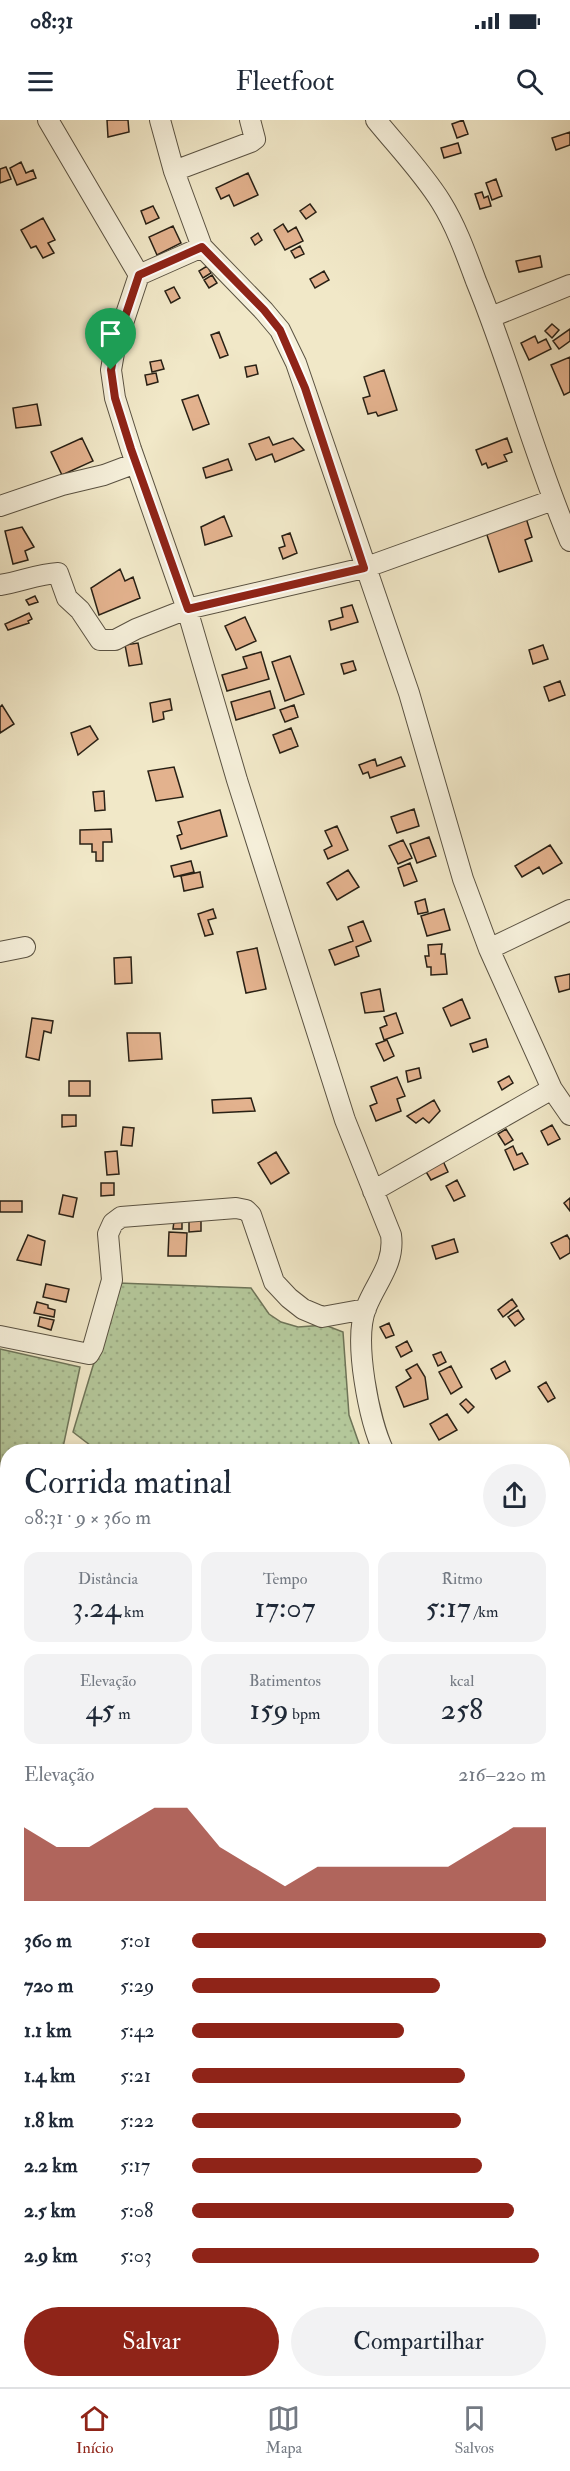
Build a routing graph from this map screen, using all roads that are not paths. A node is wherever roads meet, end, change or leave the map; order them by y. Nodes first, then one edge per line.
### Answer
1 (48, 120) edge
2 (160, 120) edge
3 (250, 120) edge
4 (376, 120) edge
5 (174, 171) junction
6 (202, 247) junction
7 (139, 275) junction
8 (570, 285) edge
9 (491, 317) junction
10 (136, 463) junction
11 (553, 500) junction
12 (0, 506) edge
13 (570, 542) edge
14 (364, 568) junction
15 (0, 585) edge
16 (188, 609) junction
17 (570, 910) edge
18 (25, 947) dead end
19 (489, 949) junction
20 (0, 952) edge
21 (552, 1089) junction
22 (570, 1115) edge
23 (373, 1191) junction
24 (366, 1309) junction
25 (0, 1336) edge
26 (381, 1444) edge

1 - 7 street
2 - 5 street
3 - 5 street
4 - 9 street
5 - 6 street
6 - 7 street
6 - 14 street
7 - 10 street
8 - 9 street
9 - 11 street
10 - 12 street
10 - 16 street
11 - 13 street
11 - 14 street
14 - 16 street
14 - 19 street
15 - 16 street
16 - 23 street
17 - 19 street
18 - 20 street
19 - 21 street
21 - 22 street
21 - 23 street
23 - 24 street
24 - 25 street
24 - 26 street

